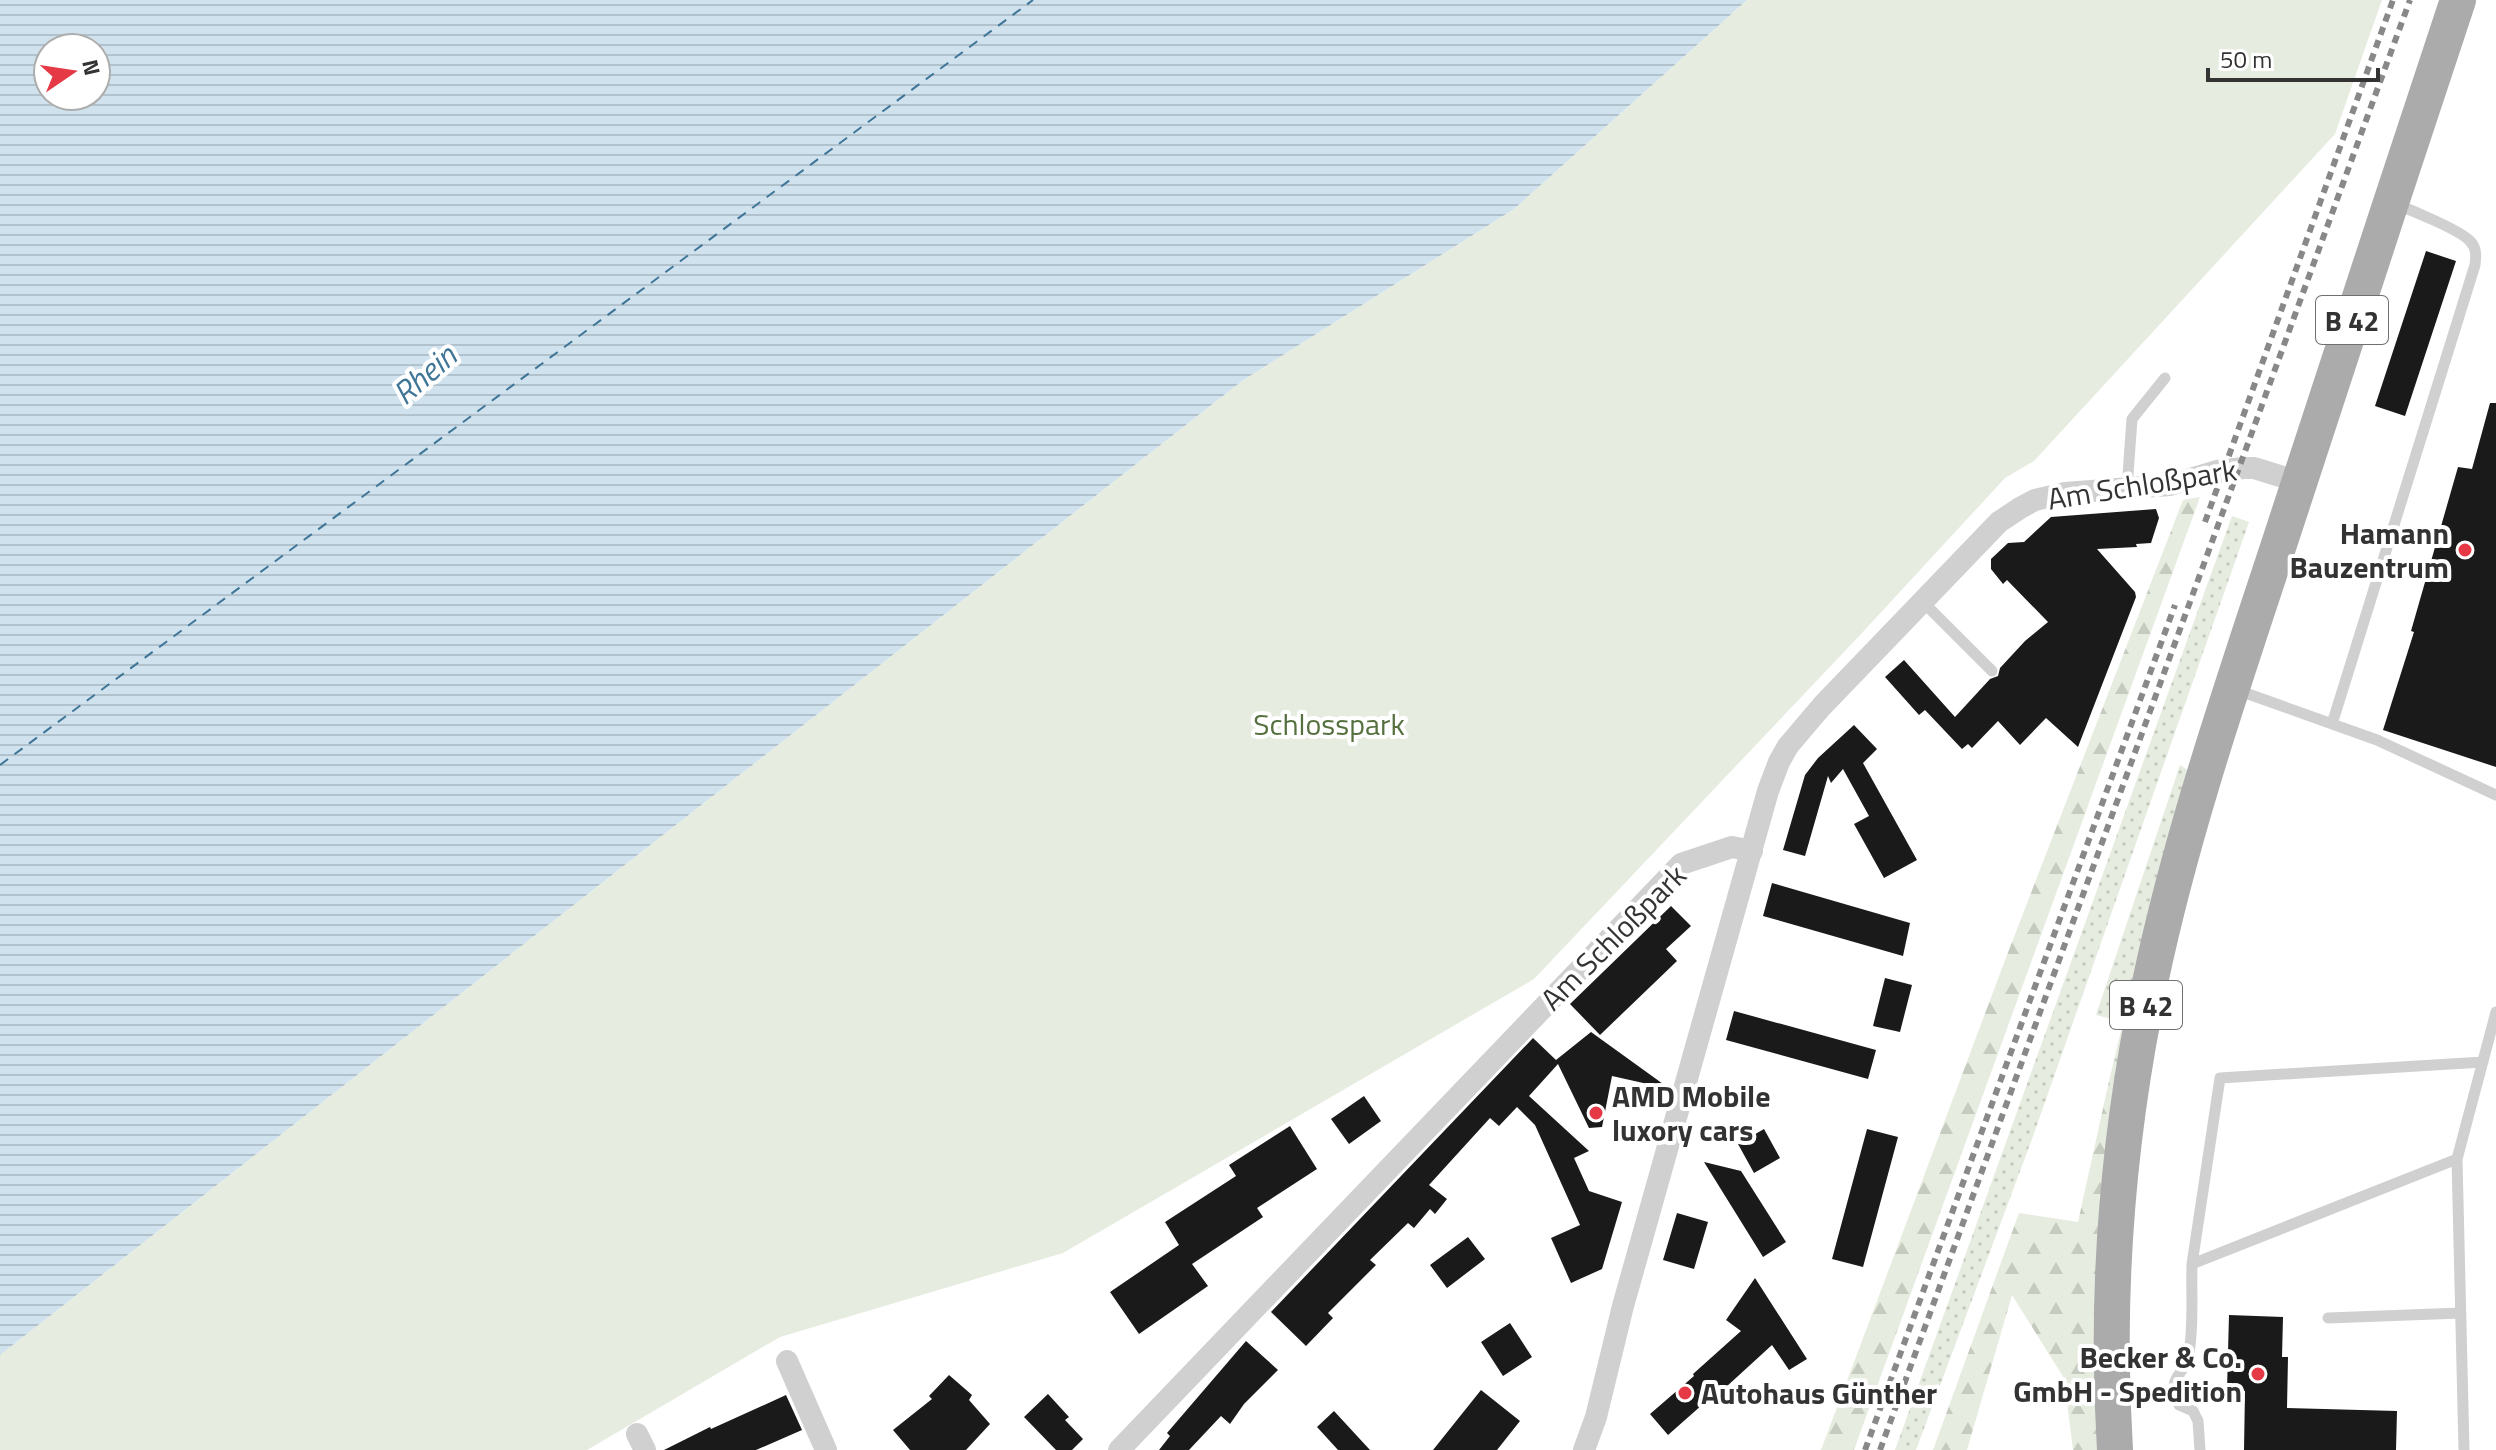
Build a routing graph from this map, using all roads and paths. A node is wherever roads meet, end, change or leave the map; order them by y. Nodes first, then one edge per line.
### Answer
1 (2458, 0) edge
2 (2391, 202) junction
3 (2165, 378) dead end
4 (2299, 482) junction
5 (2127, 488) junction
6 (1921, 601) junction
7 (1992, 671) dead end
8 (2232, 688) junction
9 (2332, 724) junction
10 (2496, 795) edge
11 (1752, 851) junction
12 (2496, 1012) edge
13 (2483, 1062) junction
14 (2457, 1159) junction
15 (2192, 1264) junction
16 (2461, 1313) junction
17 (2328, 1318) dead end
18 (787, 1361) dead end
19 (826, 1450) edge
20 (1120, 1450) edge
21 (1584, 1450) edge
22 (2115, 1450) edge
23 (2200, 1450) edge
24 (2464, 1450) edge

1 - 2 main road, B 42
2 - 4 main road, B 42
2 - 9 lane
3 - 5 lane
4 - 5 street, Am Schloßpark
4 - 8 main road, B 42
5 - 6 street, Am Schloßpark
6 - 7 lane
6 - 11 street, Am Schloßpark
8 - 9 lane
8 - 22 main road, B 42
9 - 10 lane
11 - 20 street, Am Schloßpark
11 - 21 street
12 - 13 lane
13 - 14 lane
13 - 15 lane
14 - 15 lane
14 - 16 lane
15 - 23 lane
16 - 17 lane
16 - 24 lane
18 - 19 street

